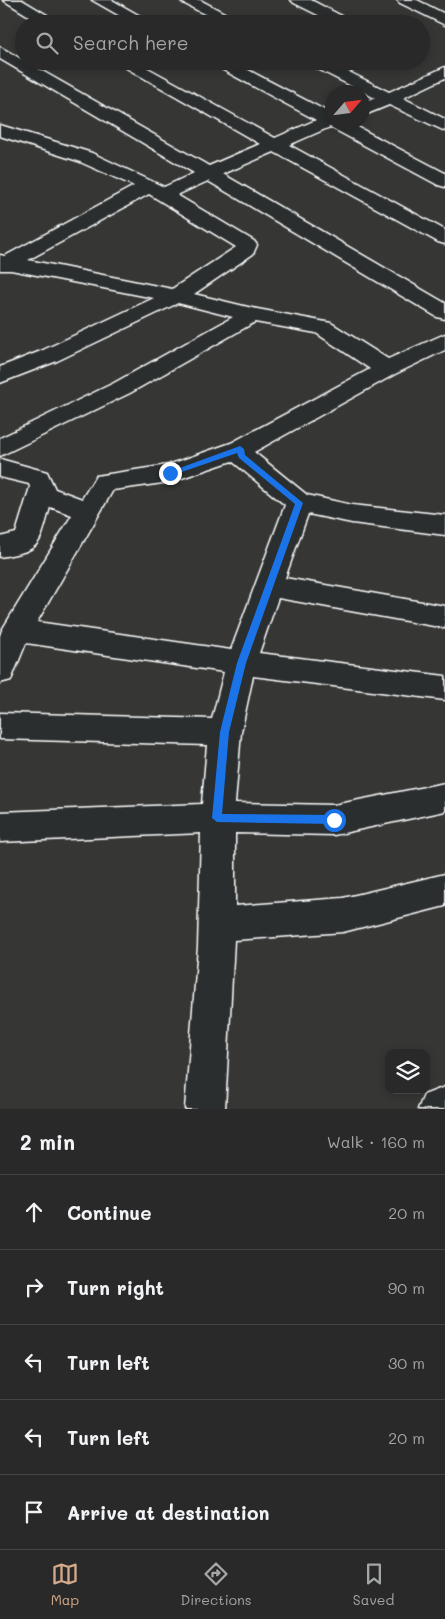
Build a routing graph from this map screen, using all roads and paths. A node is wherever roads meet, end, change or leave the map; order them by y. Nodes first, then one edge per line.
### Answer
1 (11, 0) edge
2 (100, 0) edge
3 (188, 0) edge
4 (299, 0) edge
5 (405, 0) edge
6 (38, 15) edge
7 (129, 15) edge
8 (219, 15) edge
9 (331, 15) edge
10 (445, 20) edge
11 (0, 53) edge
12 (15, 62) edge
13 (430, 64) edge
14 (29, 70) edge
15 (138, 70) edge
16 (235, 70) edge
17 (332, 70) edge
18 (445, 72) edge
19 (389, 98) junction
20 (370, 107) edge
21 (325, 117) edge
22 (325, 126) edge
23 (445, 126) edge
24 (0, 130) edge
25 (350, 130) edge
26 (274, 144) junction
27 (208, 174) junction
28 (445, 181) edge
29 (156, 190) junction
30 (445, 238) edge
31 (3, 263) edge
32 (176, 296) junction
33 (445, 312) edge
34 (252, 315) junction
35 (445, 341) edge
36 (387, 369) junction
37 (0, 376) edge
38 (0, 448) edge
39 (240, 449) junction
40 (0, 468) edge
41 (41, 494) junction
42 (299, 503) junction
43 (88, 511) junction
44 (445, 525) edge
45 (0, 547) edge
46 (269, 586) junction
47 (445, 617) edge
48 (17, 630) junction
49 (241, 663) junction
50 (0, 670) edge
51 (445, 688) edge
52 (0, 726) edge
53 (225, 732) junction
54 (445, 797) edge
55 (217, 818) junction
56 (0, 827) edge
57 (445, 890) edge
58 (217, 924) junction
59 (445, 1107) edge
60 (205, 1109) edge
61 (438, 1109) edge

1 - 6 street
2 - 7 street
3 - 8 street
4 - 9 street
5 - 10 street
11 - 12 street
13 - 18 street
14 - 27 street
15 - 26 street
16 - 21 street
17 - 19 street
18 - 19 street
19 - 20 street
19 - 23 street
22 - 26 street
24 - 29 street
25 - 28 street
26 - 27 street
26 - 30 street
27 - 29 street
27 - 33 street
29 - 31 street
29 - 32 street
31 - 32 street
32 - 34 street
32 - 37 street
34 - 36 street
34 - 38 street
35 - 36 street
36 - 39 street
39 - 42 street
39 - 43 street
40 - 41 street
41 - 43 street
41 - 45 street
42 - 44 street
42 - 46 street
43 - 48 street
46 - 47 street
46 - 49 street
48 - 49 street
48 - 50 street
49 - 51 street
49 - 53 street
52 - 53 street
53 - 55 street
54 - 55 street
55 - 56 street
55 - 58 street
57 - 58 street
58 - 60 street
59 - 61 street

